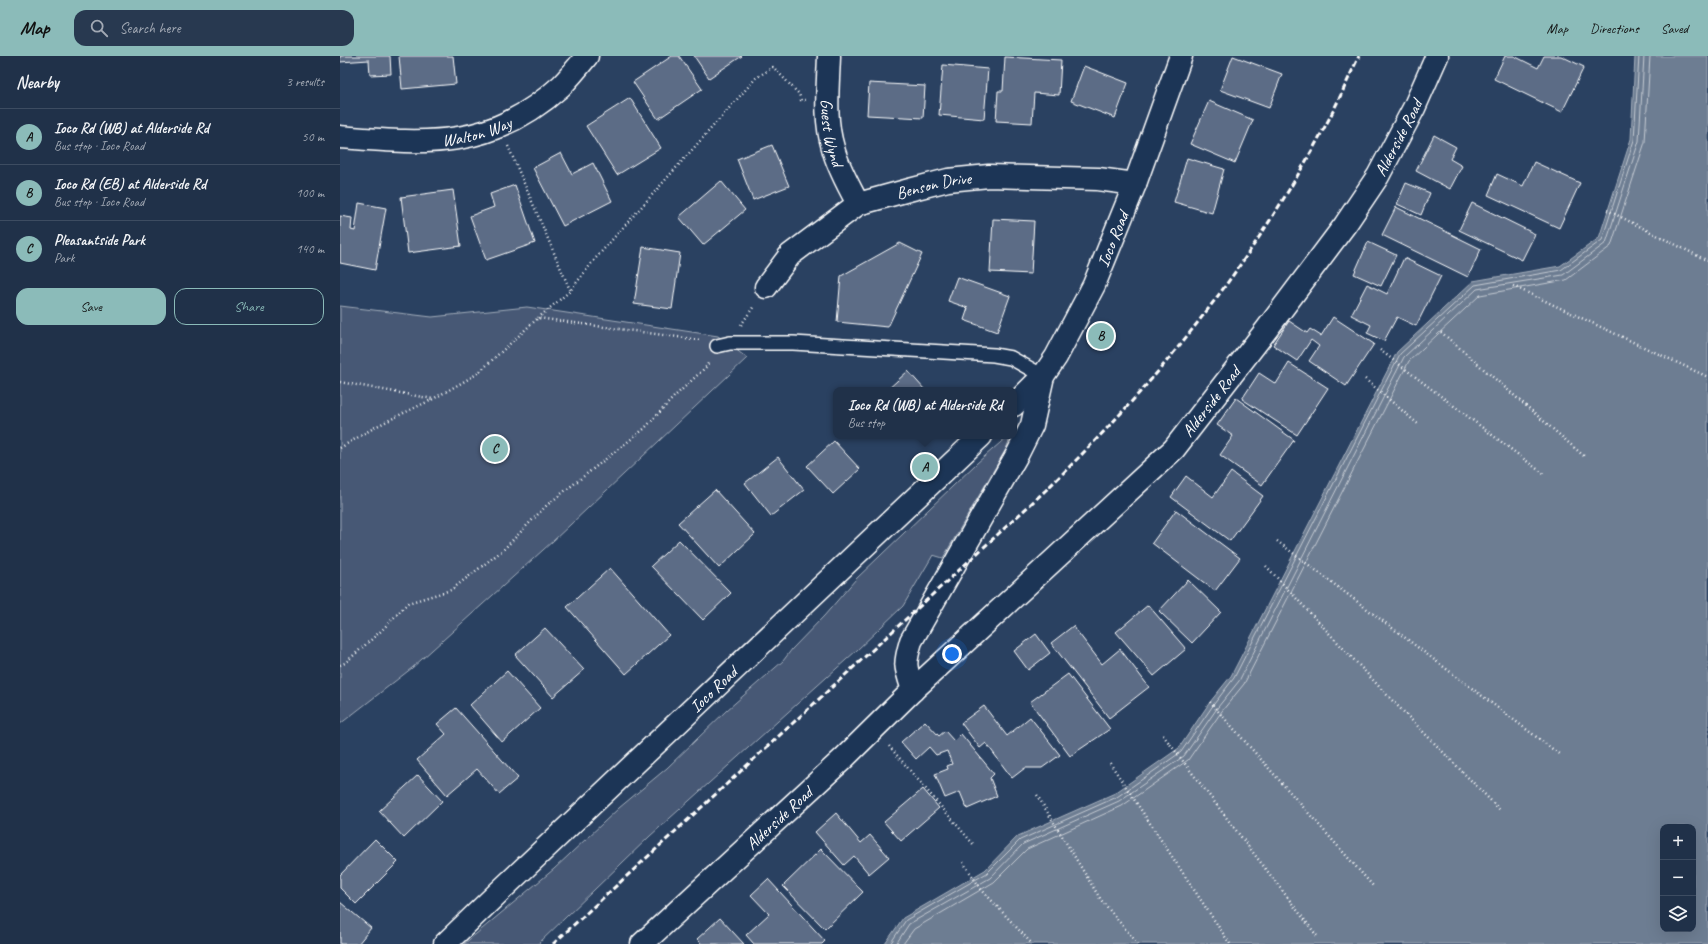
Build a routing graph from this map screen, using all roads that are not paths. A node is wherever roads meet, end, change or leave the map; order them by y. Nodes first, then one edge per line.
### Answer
1 (587, 56) edge
2 (829, 56) edge
3 (1181, 56) edge
4 (1438, 56) edge
5 (340, 137) edge
6 (1135, 184) junction
7 (858, 204) junction
8 (766, 287) road end
9 (723, 344) road end
10 (1042, 376) junction
11 (1017, 402) edge
12 (978, 439) edge
13 (913, 690) junction
14 (445, 944) edge
15 (642, 944) edge

1 - 5 street, Walton Way
2 - 7 street, Guest Wynd
3 - 6 street, Ioco Road
4 - 13 street, Alderside Road
6 - 7 street, Benson Drive
6 - 10 street, Ioco Road
7 - 8 street, Benson Drive
9 - 10 lane
10 - 11 street, Ioco Road
10 - 13 street
12 - 14 street, Ioco Road
13 - 15 street, Alderside Road

